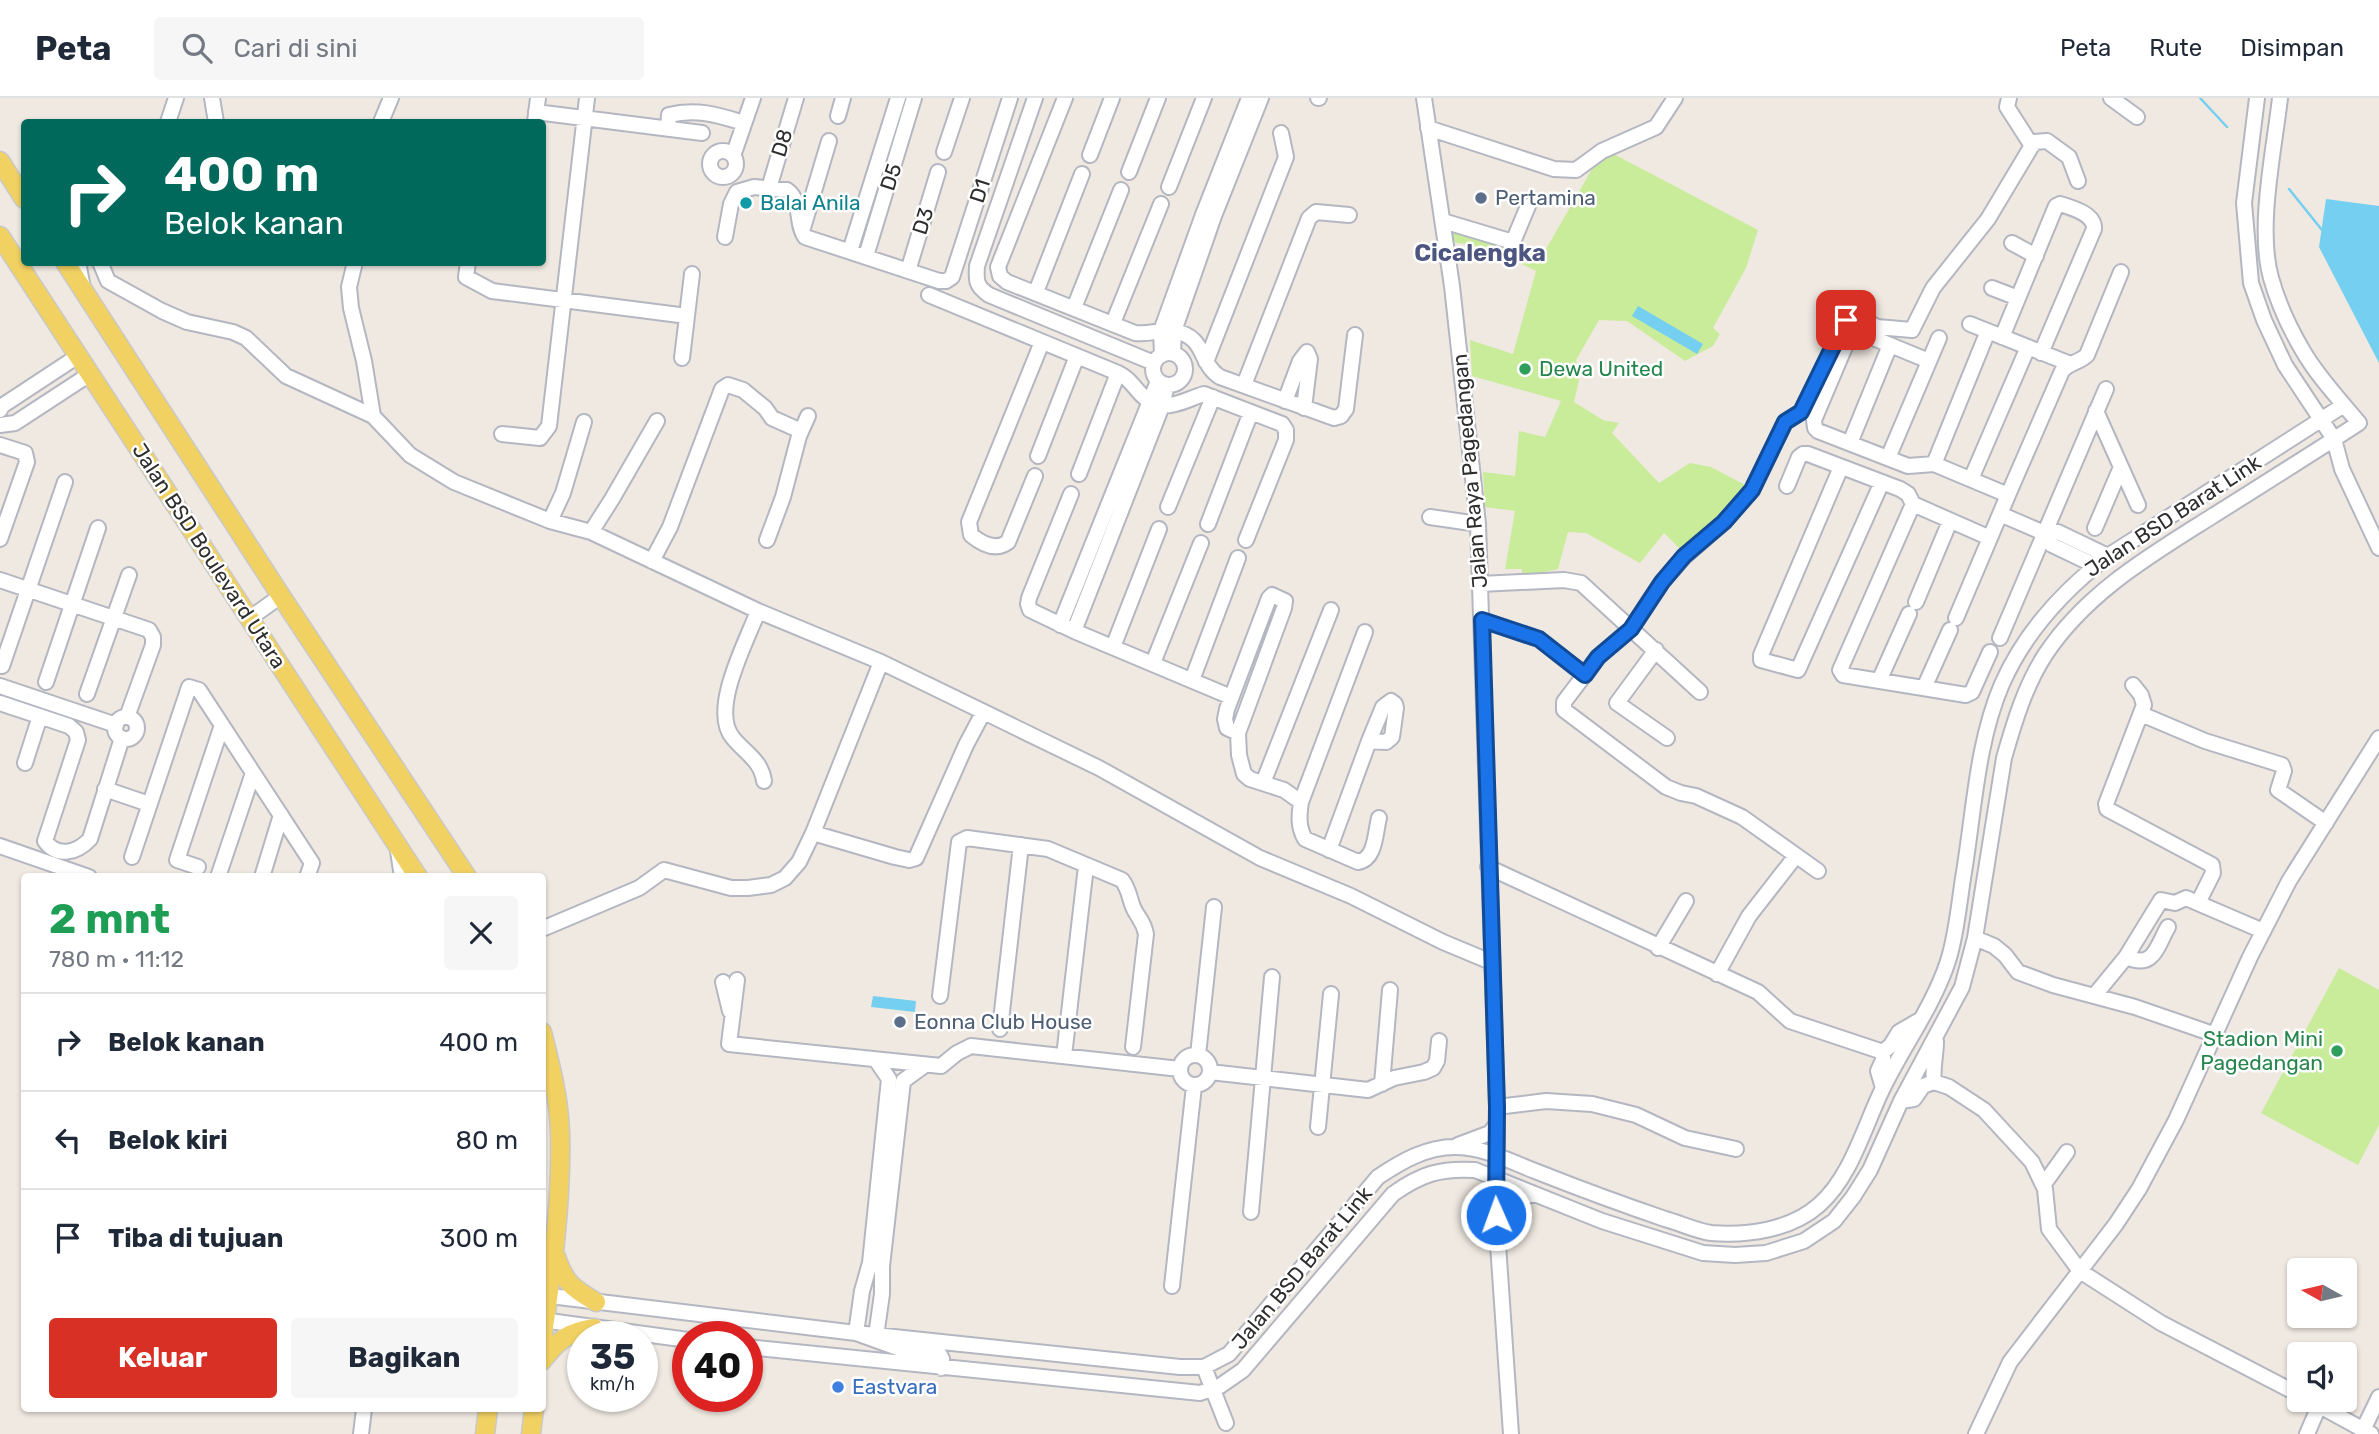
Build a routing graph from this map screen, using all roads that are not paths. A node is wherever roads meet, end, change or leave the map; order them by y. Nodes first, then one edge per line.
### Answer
1 (176, 98) edge
2 (212, 98) edge
3 (391, 98) edge
4 (587, 98) edge
5 (753, 98) edge
6 (796, 98) edge
7 (844, 98) edge
8 (898, 98) edge
9 (914, 98) edge
10 (962, 98) edge
11 (1010, 98) edge
12 (1035, 98) edge
13 (1065, 98) edge
14 (1112, 98) edge
15 (1158, 98) edge
16 (1203, 98) edge
17 (1249, 98) edge
18 (1261, 98) edge
19 (1424, 98) edge
20 (1675, 98) edge
21 (2009, 98) edge
22 (2111, 98) edge
23 (2257, 98) edge
24 (2280, 98) edge
25 (536, 111) edge
26 (838, 116) dead end
27 (2137, 117) dead end
28 (585, 118) junction
29 (169, 119) edge
30 (216, 119) edge
31 (382, 119) edge
32 (744, 123) junction
33 (668, 128) junction
34 (1428, 128) junction
35 (702, 133) dead end
36 (1281, 133) dead end
37 (829, 141) dead end
38 (2032, 146) junction
39 (944, 152) dead end
40 (1090, 155) dead end
41 (733, 156) dead end
42 (0, 161) edge
43 (938, 172) dead end
44 (1129, 172) dead end
45 (1082, 174) dead end
46 (2078, 181) dead end
47 (1169, 187) dead end
48 (769, 188) junction
49 (1121, 190) dead end
50 (21, 194) edge
51 (1161, 204) dead end
52 (1528, 206) dead end
53 (1349, 215) dead end
54 (1443, 221) junction
55 (801, 233) junction
56 (0, 236) edge
57 (725, 237) dead end
58 (2012, 243) dead end
59 (850, 251) junction
60 (866, 256) junction
61 (2036, 256) junction
62 (68, 266) edge
63 (79, 266) edge
64 (102, 266) edge
65 (354, 266) edge
66 (467, 266) edge
67 (908, 271) junction
68 (2121, 272) dead end
69 (692, 274) dead end
70 (1992, 288) dead end
71 (83, 290) junction
72 (1036, 292) junction
73 (929, 295) dead end
74 (2018, 299) junction
75 (563, 300) junction
76 (1074, 308) junction
77 (687, 316) junction
78 (1113, 323) junction
79 (1970, 324) dead end
80 (1168, 331) junction
81 (1988, 331) junction
82 (1355, 335) dead end
83 (2002, 337) junction
84 (1939, 338) dead end
85 (1042, 342) junction
86 (1890, 345) junction
87 (2034, 350) junction
88 (78, 356) junction
89 (1077, 356) junction
90 (1163, 357) junction
91 (682, 358) dead end
92 (1929, 361) junction
93 (1206, 362) junction
94 (2068, 363) junction
95 (1118, 373) junction
96 (90, 374) junction
97 (1163, 383) junction
98 (1244, 386) junction
99 (2106, 389) dead end
100 (1213, 397) junction
101 (1285, 401) junction
102 (1156, 405) junction
103 (2344, 405) junction
104 (1304, 408) junction
105 (0, 410) edge
106 (2096, 411) junction
107 (1251, 412) junction
108 (373, 416) junction
109 (808, 416) dead end
110 (2321, 420) junction
111 (657, 421) dead end
112 (584, 422) dead end
113 (0, 425) edge
114 (801, 430) junction
115 (502, 433) dead end
116 (2334, 439) junction
117 (1850, 443) junction
118 (0, 444) edge
119 (1038, 456) dead end
120 (1888, 458) junction
121 (1934, 464) junction
122 (1841, 467) junction
123 (2121, 467) junction
124 (1079, 474) dead end
125 (1035, 477) dead end
126 (1971, 480) junction
127 (65, 482) dead end
128 (1882, 482) junction
129 (1787, 486) dead end
130 (1071, 494) dead end
131 (2008, 495) junction
132 (1913, 504) junction
133 (2138, 505) dead end
134 (1168, 508) dead end
135 (2000, 514) junction
136 (1430, 517) dead end
137 (1950, 520) junction
138 (551, 521) junction
139 (1208, 524) dead end
140 (1478, 524) junction
141 (98, 528) dead end
142 (2095, 528) dead end
143 (1159, 529) dead end
144 (591, 532) junction
145 (2043, 533) junction
146 (1990, 538) junction
147 (0, 539) edge
148 (767, 540) dead end
149 (1246, 540) dead end
150 (1201, 542) dead end
151 (2379, 548) edge
152 (2108, 556) junction
153 (1238, 558) dead end
154 (652, 561) junction
155 (2095, 566) junction
156 (129, 575) dead end
157 (0, 580) edge
158 (1480, 584) junction
159 (28, 589) junction
160 (281, 596) junction
161 (72, 604) junction
162 (1331, 610) dead end
163 (758, 611) junction
164 (114, 618) junction
165 (250, 618) junction
166 (1482, 620) junction
167 (1067, 628) junction
168 (1631, 629) junction
169 (1365, 632) dead end
170 (2000, 638) dead end
171 (1113, 647) junction
172 (1657, 650) junction
173 (1990, 652) dead end
174 (881, 662) junction
175 (1153, 663) junction
176 (2, 666) dead end
177 (1585, 675) junction
178 (1192, 680) junction
179 (1880, 681) junction
180 (46, 682) dead end
181 (2133, 685) dead end
182 (0, 686) edge
183 (1924, 688) junction
184 (1700, 692) dead end
185 (87, 694) dead end
186 (1231, 697) junction
187 (0, 703) edge
188 (983, 713) junction
189 (2141, 713) junction
190 (40, 716) junction
191 (222, 725) junction
192 (121, 727) junction
193 (1238, 733) junction
194 (1667, 738) dead end
195 (2379, 738) edge
196 (1369, 741) dead end
197 (25, 763) dead end
198 (253, 773) junction
199 (764, 780) dead end
200 (1263, 783) junction
201 (105, 789) junction
202 (1301, 802) junction
203 (149, 804) junction
204 (1973, 811) junction
205 (1996, 814) junction
206 (281, 816) junction
207 (1379, 818) dead end
208 (2326, 823) junction
209 (813, 833) junction
210 (396, 842) junction
211 (1021, 845) junction
212 (0, 846) edge
213 (1329, 850) junction
214 (1795, 857) junction
215 (132, 858) dead end
216 (1086, 866) junction
217 (198, 867) dead end
218 (1488, 867) junction
219 (1818, 871) dead end
220 (78, 873) edge
221 (219, 873) edge
222 (262, 873) edge
223 (308, 873) edge
224 (401, 873) edge
225 (415, 873) edge
226 (464, 873) edge
227 (1686, 901) dead end
228 (2198, 903) junction
229 (1214, 907) dead end
230 (546, 927) edge
231 (2168, 927) dead end
232 (2263, 931) junction
233 (1975, 939) junction
234 (1658, 948) junction
235 (2126, 957) junction
236 (1491, 962) junction
237 (1717, 974) junction
238 (1272, 977) dead end
239 (730, 981) dead end
240 (1390, 990) dead end
241 (1331, 994) dead end
242 (940, 996) dead end
243 (2094, 996) junction
244 (1920, 1020) junction
245 (1000, 1029) dead end
246 (2216, 1035) junction
247 (1936, 1037) junction
248 (1439, 1041) dead end
249 (546, 1047) edge
250 (1133, 1047) dead end
251 (1883, 1052) junction
252 (1198, 1055) junction
253 (1064, 1056) junction
254 (876, 1060) junction
255 (925, 1065) junction
256 (1180, 1069) junction
257 (1210, 1072) junction
258 (554, 1078) junction
259 (1263, 1078) junction
260 (896, 1080) junction
261 (1934, 1082) junction
262 (1381, 1084) junction
263 (1322, 1085) junction
264 (1194, 1086) junction
265 (1883, 1088) junction
266 (546, 1095) edge
267 (1900, 1101) junction
268 (1497, 1107) junction
269 (1496, 1125) junction
270 (1318, 1127) dead end
271 (1454, 1147) junction
272 (1736, 1149) dead end
273 (2067, 1152) dead end
274 (1495, 1155) junction
275 (1495, 1178) junction
276 (2044, 1184) junction
277 (1538, 1195) junction
278 (1251, 1212) dead end
279 (1496, 1215) junction
280 (1839, 1215) junction
281 (1790, 1223) junction
282 (555, 1253) junction
283 (2080, 1271) junction
284 (1172, 1286) dead end
285 (546, 1291) edge
286 (862, 1291) junction
287 (882, 1294) junction
288 (546, 1295) edge
289 (596, 1302) junction
290 (693, 1314) junction
291 (546, 1321) edge
292 (674, 1321) edge
293 (567, 1324) edge
294 (856, 1334) junction
295 (567, 1335) edge
296 (876, 1336) junction
297 (763, 1349) edge
298 (546, 1356) edge
299 (1071, 1356) junction
300 (1203, 1367) junction
301 (941, 1368) junction
302 (1069, 1381) junction
303 (2287, 1388) edge
304 (1212, 1389) junction
305 (2379, 1397) edge
306 (364, 1412) edge
307 (488, 1412) edge
308 (534, 1412) edge
309 (2312, 1412) edge
310 (2330, 1412) edge
311 (1226, 1423) dead end
312 (2367, 1432) edge
313 (361, 1434) edge
314 (485, 1434) edge
315 (531, 1434) edge
316 (1511, 1434) edge
317 (1976, 1434) edge
318 (2307, 1434) edge

1 - 29 street
2 - 30 street
3 - 31 street
4 - 28 street
5 - 32 street
6 - 48 street, D8
7 - 26 street
8 - 59 street, D5
9 - 60 street, D5
10 - 39 street
11 - 67 street, D1
12 - 90 street
13 - 72 street
14 - 40 street
15 - 44 street
16 - 47 street
17 - 80 street
18 - 80 street
19 - 34 street, Jalan Raya Pagedangan
20 - 34 street
21 - 38 street
22 - 27 street
23 - 110 street
24 - 103 street
25 - 28 street
28 - 33 street
28 - 75 street
32 - 33 street
32 - 41 street
33 - 35 street
34 - 54 street, Jalan Raya Pagedangan
36 - 93 street
37 - 55 street
38 - 46 street
38 - 168 street
42 - 50 main road
43 - 67 street, D3
45 - 72 street
48 - 55 street
48 - 57 street
49 - 76 street
51 - 78 street
52 - 54 street
53 - 98 street
54 - 140 street, Jalan Raya Pagedangan
55 - 59 street
56 - 88 main road, Jalan BSD Boulevard Utara
58 - 61 street
59 - 60 street
60 - 67 street
61 - 74 street
61 - 87 street
62 - 71 main road, Jalan BSD Boulevard Utara
63 - 71 street
64 - 108 street
65 - 108 street
66 - 75 street
68 - 94 street
69 - 77 street
70 - 74 street
71 - 160 main road, Jalan BSD Boulevard Utara
72 - 76 street
73 - 85 street
74 - 83 street
75 - 77 street
75 - 115 street
76 - 78 street
77 - 91 street
78 - 80 street
79 - 81 street
80 - 90 street
80 - 93 street
81 - 83 street
81 - 121 street
82 - 104 street
83 - 87 street
84 - 92 street
85 - 89 street
85 - 125 street
86 - 92 street
86 - 117 street
86 - 117 street
87 - 94 street
87 - 126 street
88 - 96 main road, Jalan BSD Boulevard Utara
88 - 105 street
89 - 95 street
89 - 119 street
90 - 97 street
90 - 97 street
92 - 120 street
93 - 98 street
94 - 131 street
95 - 102 street
95 - 124 street
96 - 113 street
96 - 165 main road, Jalan BSD Boulevard Utara
97 - 102 street
98 - 101 street
99 - 106 street
100 - 102 street
100 - 107 street
100 - 134 street
101 - 104 street
101 - 104 street
102 - 167 street
103 - 110 street, Jalan BSD Barat Link
103 - 116 street, Jalan BSD Barat Link
106 - 123 street
106 - 145 street
107 - 139 street
107 - 149 street
108 - 138 street
109 - 114 street
110 - 116 street
110 - 152 street, Jalan BSD Barat Link
111 - 144 street
112 - 138 street
114 - 148 street
114 - 154 street
116 - 151 street
116 - 205 street, Jalan BSD Barat Link
117 - 120 street
118 - 147 street
120 - 121 street
121 - 126 street
122 - 128 street
122 - 128 street
122 - 129 street
123 - 133 street
123 - 142 street
126 - 131 street
127 - 159 street
128 - 132 street
130 - 167 street
131 - 135 street
132 - 137 street
132 - 179 street
135 - 145 street
135 - 146 street
136 - 140 street
137 - 146 street
137 - 179 street
138 - 144 street
140 - 158 street, Jalan Raya Pagedangan
141 - 161 street
143 - 171 street
144 - 154 street
145 - 152 street
145 - 155 street
145 - 170 street
146 - 183 street
150 - 175 street
152 - 155 street, Jalan BSD Barat Link
153 - 178 street
154 - 163 street
155 - 204 street, Jalan BSD Barat Link
156 - 164 street
157 - 159 street
158 - 166 street, Jalan Raya Pagedangan
158 - 168 street
159 - 161 street
159 - 176 street
160 - 165 street
160 - 226 main road, Jalan BSD Boulevard Utara
161 - 164 street
161 - 180 street
162 - 200 street
163 - 174 street
163 - 199 street
164 - 185 street
164 - 192 street
165 - 210 main road, Jalan BSD Boulevard Utara
166 - 177 street
166 - 218 street, Jalan Raya Pagedangan
167 - 171 street
168 - 172 street
168 - 177 street
169 - 202 street
171 - 175 street
172 - 184 street
172 - 194 street
173 - 183 street
174 - 188 street
174 - 209 street
175 - 178 street
177 - 214 street
178 - 186 street
179 - 183 street
181 - 189 street
182 - 192 street
186 - 193 street
186 - 193 street
187 - 190 street
188 - 209 street
188 - 236 street
189 - 208 street
189 - 228 street
190 - 197 street
190 - 201 street
191 - 198 street
191 - 203 street
191 - 217 street
192 - 201 street
193 - 200 street
195 - 208 street
196 - 213 street
198 - 206 street
198 - 221 street
200 - 202 street
201 - 203 street
202 - 213 street
203 - 215 street
204 - 205 street
204 - 244 street, Jalan BSD Barat Link
205 - 233 street, Jalan BSD Barat Link
206 - 222 street
206 - 223 street
207 - 213 street
208 - 232 street
209 - 230 street
210 - 224 street
210 - 225 main road, Jalan BSD Boulevard Utara
211 - 216 street
211 - 242 street
211 - 245 street
212 - 220 street
214 - 219 street
214 - 237 street
216 - 250 street
216 - 253 street
218 - 234 street
218 - 236 street, Jalan Raya Pagedangan
227 - 234 street
228 - 232 street
228 - 235 street
229 - 252 street
231 - 235 street
232 - 246 street
233 - 243 street
233 - 247 street, Jalan BSD Barat Link
234 - 237 street
235 - 243 street
236 - 268 street, Jalan Raya Pagedangan
237 - 251 street
238 - 259 street
239 - 254 street
240 - 262 street
241 - 263 street
243 - 246 street
244 - 251 street
244 - 265 street, Jalan BSD Barat Link
246 - 283 street
247 - 261 street
247 - 267 street, Jalan BSD Barat Link
248 - 262 street
249 - 258 main road
251 - 265 street
252 - 256 street
252 - 257 street
253 - 255 street
253 - 256 street
254 - 255 street
254 - 260 street
255 - 260 street
256 - 264 street
257 - 259 street
257 - 264 street
258 - 266 main road
258 - 282 main road
259 - 263 street
259 - 278 street
260 - 286 street
260 - 287 street
261 - 267 street
261 - 276 street
262 - 263 street
263 - 270 street
264 - 284 street
265 - 281 street, Jalan BSD Barat Link
267 - 280 street, Jalan BSD Barat Link
268 - 269 street, Jalan Raya Pagedangan
268 - 272 street
269 - 271 street
269 - 274 street, Jalan Raya Pagedangan
271 - 274 street, Jalan BSD Barat Link
271 - 300 street, Jalan BSD Barat Link
273 - 276 street
274 - 275 street, Jalan Raya Pagedangan
274 - 281 street, Jalan BSD Barat Link
275 - 277 street, Jalan BSD Barat Link
275 - 279 street, Jalan Raya Pagedangan
275 - 304 street, Jalan BSD Barat Link
276 - 283 street
277 - 279 street
277 - 280 street, Jalan BSD Barat Link
279 - 316 street, Jalan Raya Pagedangan
280 - 281 street
282 - 285 main road
282 - 289 main road
283 - 303 street
283 - 317 street
286 - 287 street
286 - 294 street
287 - 296 street
288 - 289 street
289 - 290 street
290 - 292 street
290 - 294 street
291 - 293 street
294 - 296 street
294 - 301 street
295 - 298 main road
296 - 299 street
297 - 301 street, Jalan BSD Barat Link
299 - 300 street
299 - 302 street
300 - 304 street
301 - 302 street, Jalan BSD Barat Link
302 - 304 street, Jalan BSD Barat Link
304 - 311 street
305 - 312 street
306 - 313 street
307 - 314 main road
308 - 315 main road
309 - 318 street
310 - 312 street

